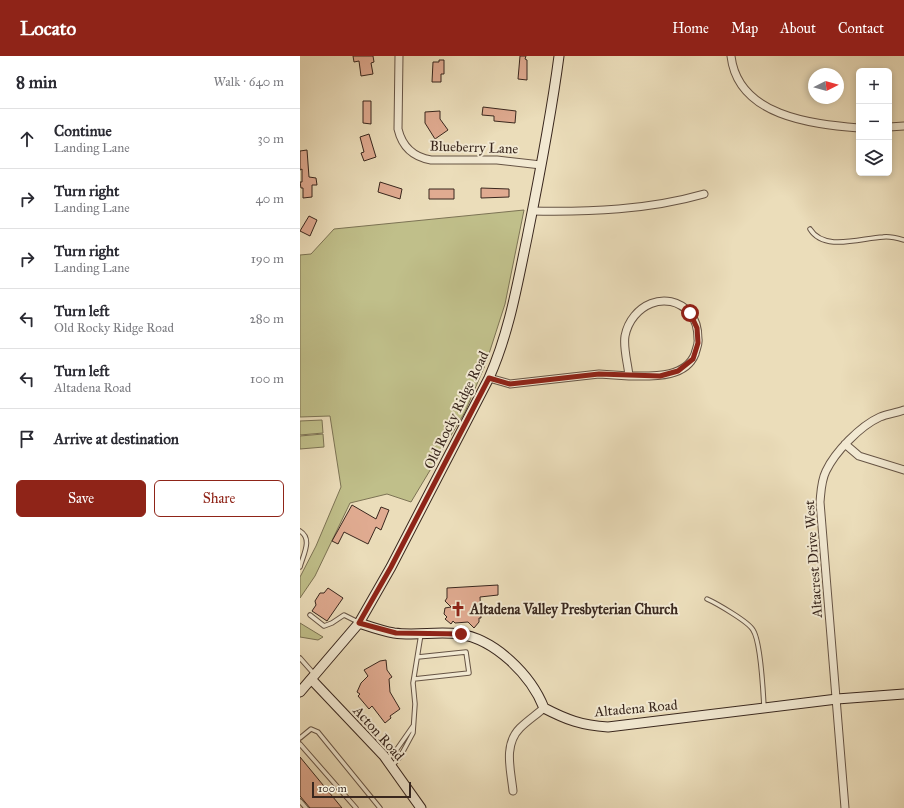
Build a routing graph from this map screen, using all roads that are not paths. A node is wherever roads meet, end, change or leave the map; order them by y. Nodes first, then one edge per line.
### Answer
1 (399, 56) edge
2 (559, 56) edge
3 (731, 56) edge
4 (904, 126) edge
5 (856, 128) edge
6 (892, 128) edge
7 (541, 165) junction
8 (704, 194) dead end
9 (532, 211) junction
10 (810, 229) dead end
11 (904, 240) edge
12 (629, 376) junction
13 (489, 378) junction
14 (904, 410) edge
15 (845, 444) junction
16 (904, 470) edge
17 (300, 531) edge
18 (300, 566) edge
19 (707, 599) dead end
20 (310, 615) dead end
21 (359, 623) junction
22 (421, 633) junction
23 (418, 657) junction
24 (300, 658) edge
25 (314, 678) junction
26 (414, 680) junction
27 (300, 692) edge
28 (904, 694) edge
29 (837, 699) junction
30 (544, 708) junction
31 (765, 708) junction
32 (414, 725) junction
33 (300, 738) edge
34 (300, 744) edge
35 (389, 763) junction
36 (513, 792) dead end
37 (300, 801) edge
38 (306, 808) edge
39 (356, 808) edge
40 (380, 808) edge
41 (421, 808) edge
42 (845, 808) edge

1 - 7 street, Blueberry Lane
2 - 7 street, Old Rocky Ridge Road
3 - 5 street
4 - 6 street
7 - 9 street, Old Rocky Ridge Road
8 - 9 street
9 - 13 street, Old Rocky Ridge Road
10 - 11 lane
12 - 12 street
12 - 13 street
13 - 21 street, Old Rocky Ridge Road
14 - 15 street, Altacrest Drive West
15 - 16 street
15 - 29 street, Altacrest Drive West
17 - 18 lane
19 - 31 lane
20 - 21 lane
21 - 22 street
21 - 25 street, Old Rocky Ridge Road
22 - 23 lane
22 - 30 street
23 - 26 lane
23 - 26 lane
24 - 25 lane
25 - 27 street, Old Rocky Ridge Road
25 - 35 street, Acton Road
26 - 32 lane
28 - 29 street, Altadena Road
29 - 31 street, Altadena Road
29 - 42 street, Altacrest Drive West
30 - 31 street, Altadena Road
30 - 36 street
32 - 35 lane
32 - 35 lane
33 - 40 lane
34 - 39 lane
35 - 41 street, Acton Road
37 - 38 lane

